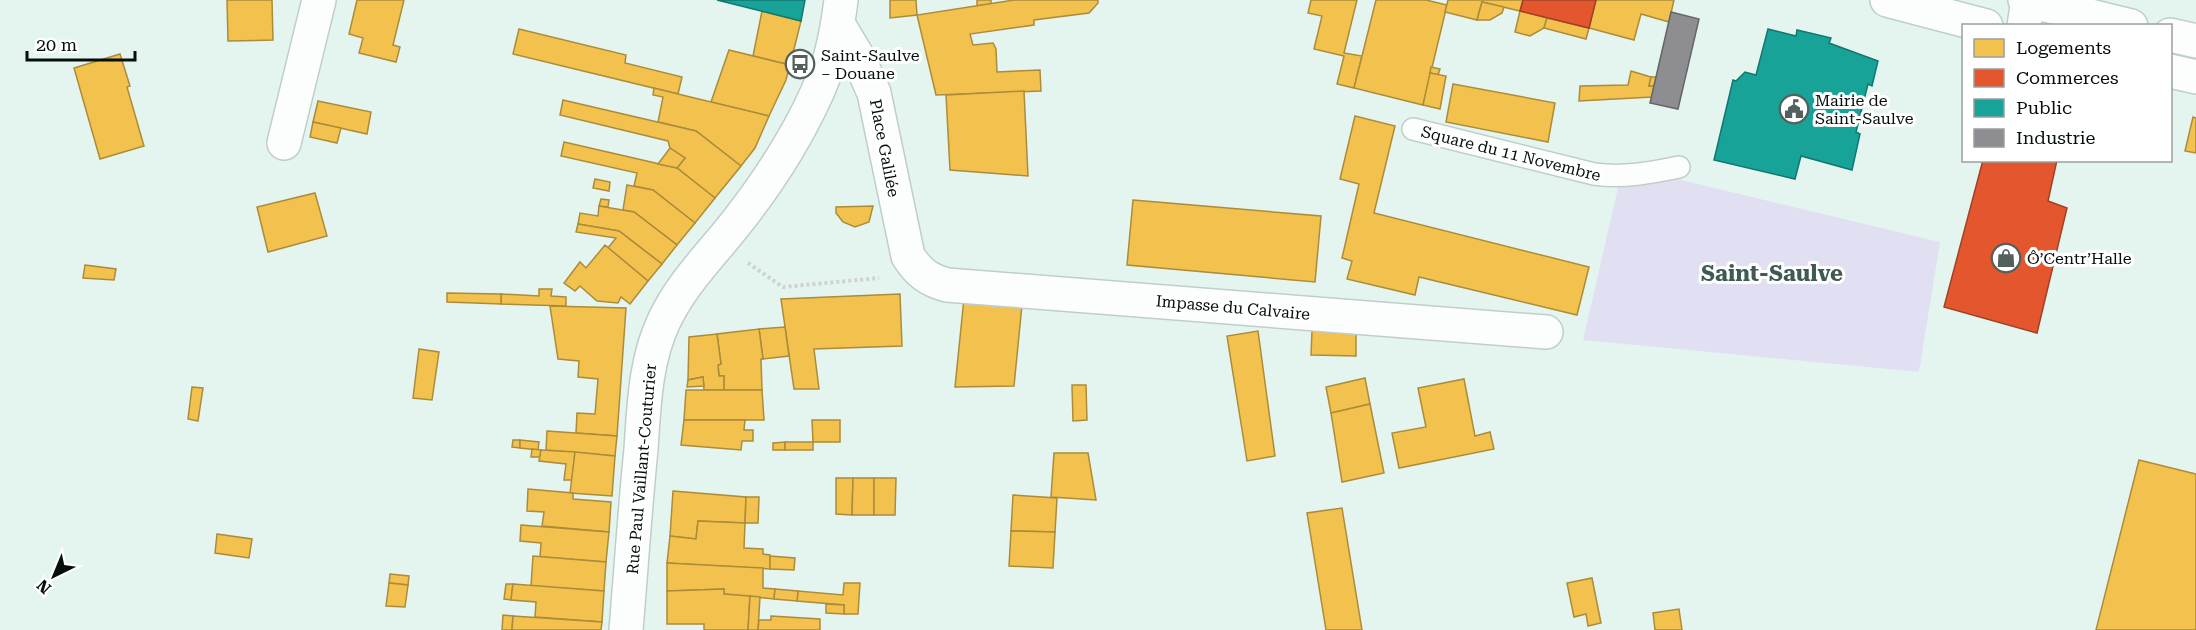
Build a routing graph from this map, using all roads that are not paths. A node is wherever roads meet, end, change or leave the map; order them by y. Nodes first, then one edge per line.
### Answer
1 (320, 0) edge
2 (1887, 0) edge
3 (2026, 7) edge
4 (839, 12) edge
5 (1978, 24) edge
6 (2120, 24) edge
7 (2172, 35) edge
8 (2196, 41) edge
9 (2172, 71) edge
10 (2196, 77) edge
11 (1413, 129) dead end
12 (284, 143) dead end
13 (1679, 167) dead end
14 (922, 274) joint
15 (1546, 332) dead end
16 (626, 630) edge

1 - 12 street
2 - 5 street
3 - 6 street
4 - 14 street, Place Galilée
4 - 16 street, Rue Paul Vaillant-Couturier
7 - 8 street
9 - 10 street
11 - 13 lane, Square du 11 Novembre
14 - 15 street, Impasse du Calvaire

